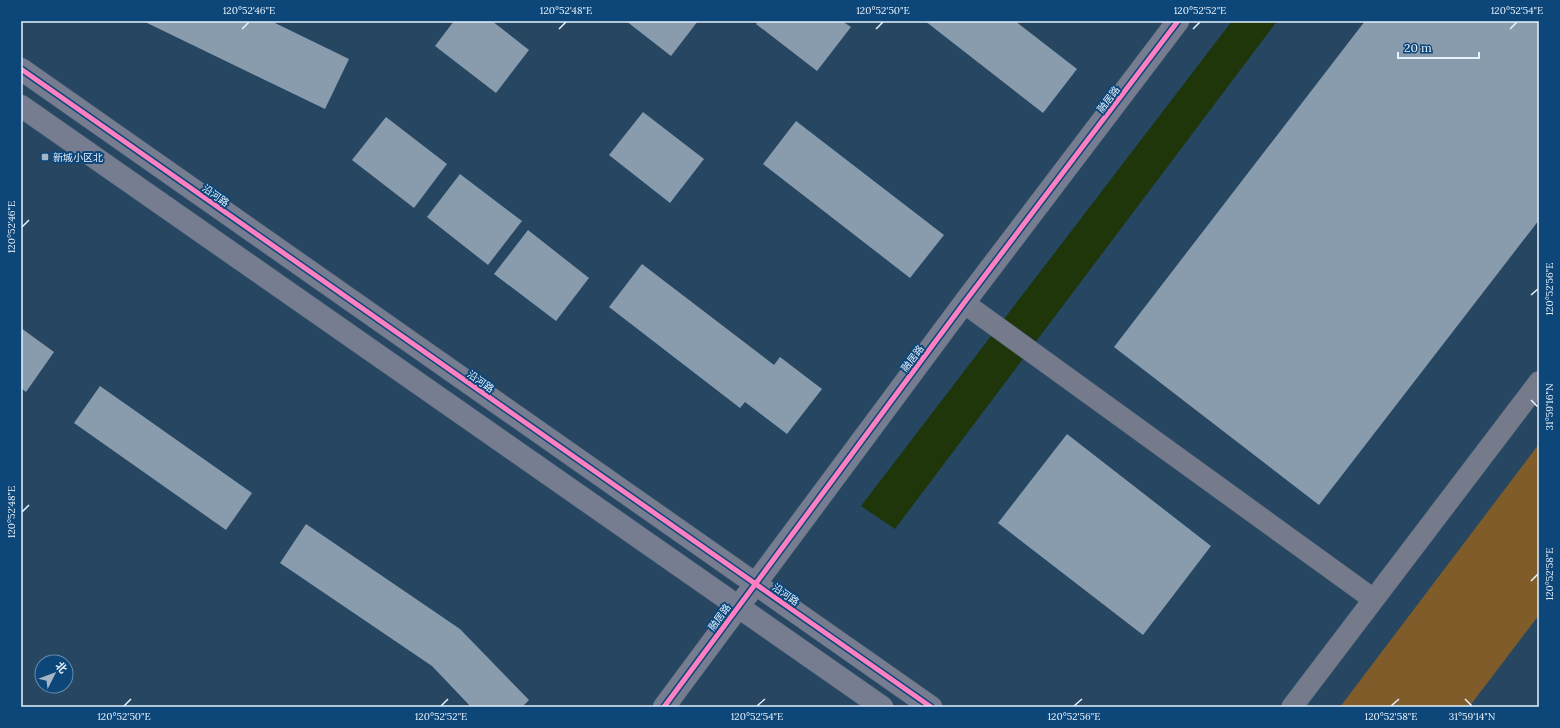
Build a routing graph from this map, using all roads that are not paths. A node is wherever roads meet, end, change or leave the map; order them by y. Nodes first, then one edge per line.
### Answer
1 (1178, 21) edge
2 (21, 69) edge
3 (21, 106) edge
4 (964, 303) junction
5 (1539, 382) edge
6 (755, 584) junction
7 (1373, 599) junction
8 (738, 606) junction
9 (664, 707) edge
10 (882, 707) edge
11 (931, 707) edge
12 (1292, 707) edge

1 - 4 street, 融居路
2 - 6 street, 沿河路
3 - 8 street
4 - 6 street, 融居路
4 - 7 street
5 - 7 street
6 - 8 street, 融居路
6 - 11 street, 沿河路
7 - 12 street
8 - 9 street, 融居路
8 - 10 street

